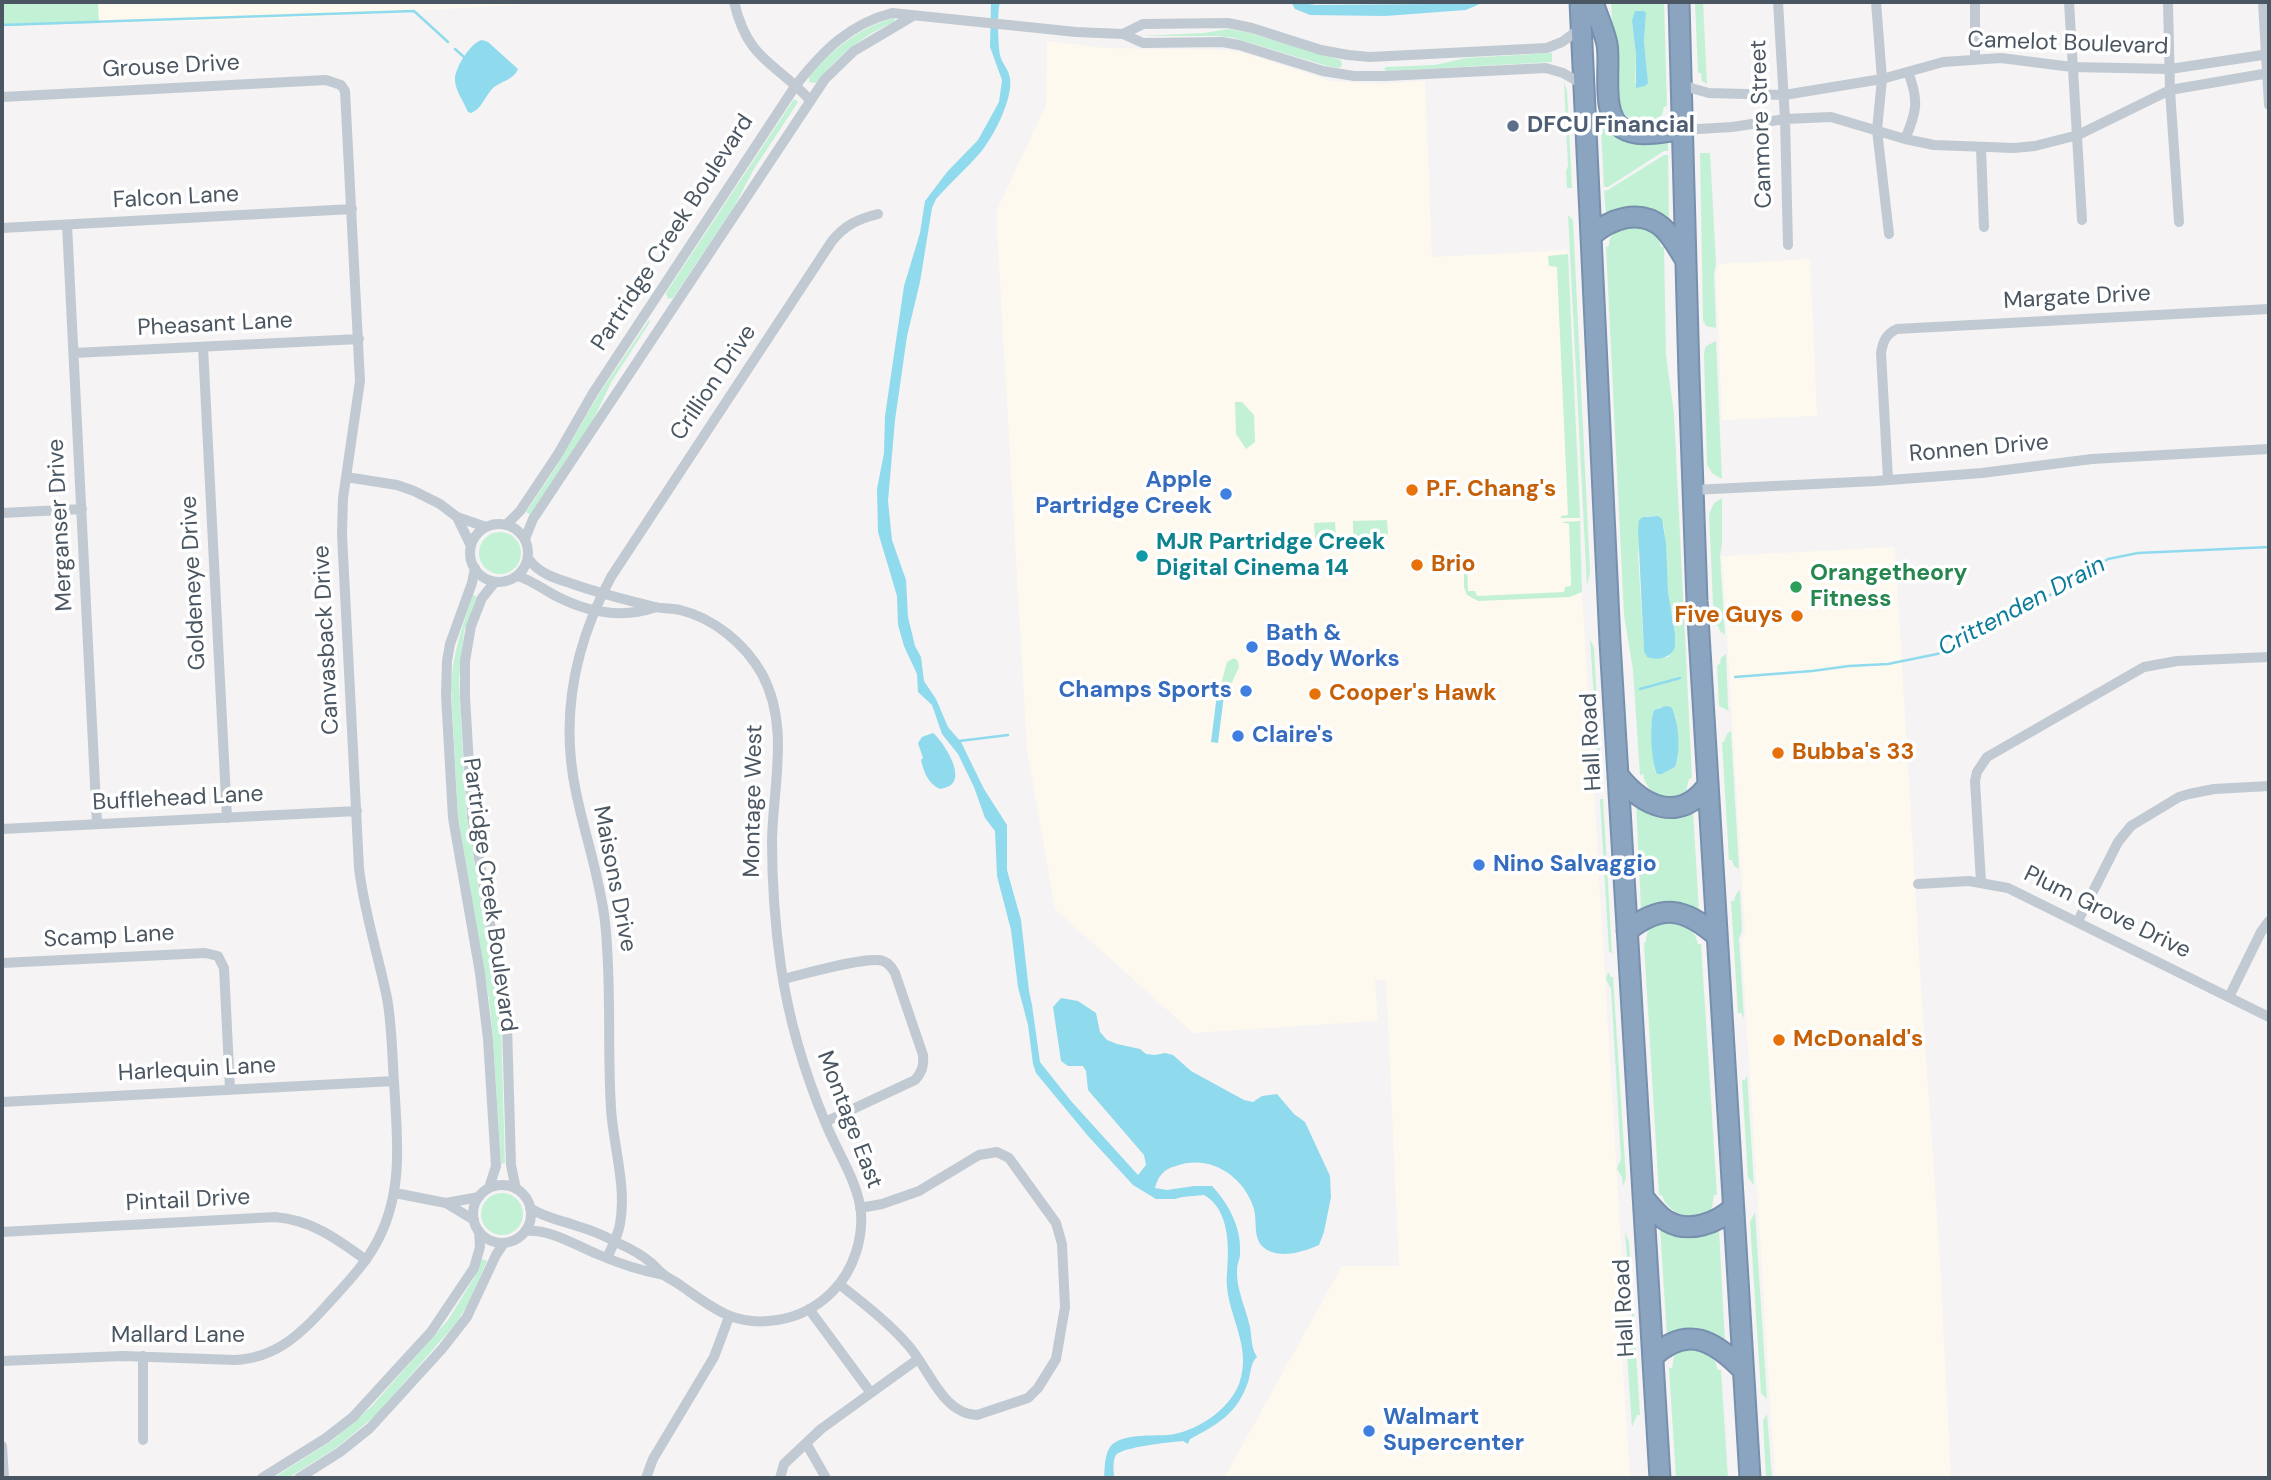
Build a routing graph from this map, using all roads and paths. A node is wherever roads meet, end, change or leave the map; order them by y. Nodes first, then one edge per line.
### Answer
1 (734, 2) edge
2 (1580, 2) edge
3 (1593, 2) edge
4 (1679, 2) edge
5 (1777, 2) edge
6 (1877, 2) edge
7 (1975, 2) edge
8 (2070, 2) edge
9 (2168, 2) edge
10 (2263, 2) edge
11 (913, 16) junction
12 (1581, 28) junction
13 (1124, 34) junction
14 (2268, 54) edge
15 (1975, 60) junction
16 (2072, 67) junction
17 (2170, 69) junction
18 (1908, 72) junction
19 (2269, 73) edge
20 (1882, 79) junction
21 (1681, 82) junction
22 (341, 85) joint
23 (796, 85) junction
24 (1584, 85) junction
25 (2170, 90) junction
26 (1784, 95) junction
27 (2, 97) edge
28 (810, 100) junction
29 (2269, 105) edge
30 (1785, 119) junction
31 (1682, 130) junction
32 (1877, 130) junction
33 (2078, 135) junction
34 (1905, 139) junction
35 (1981, 148) junction
36 (352, 209) junction
37 (878, 214) dead end
38 (2082, 220) dead end
39 (2179, 222) dead end
40 (67, 225) junction
41 (1984, 227) dead end
42 (2, 228) edge
43 (1889, 234) dead end
44 (1591, 236) junction
45 (1788, 245) dead end
46 (1686, 260) junction
47 (2269, 309) edge
48 (359, 339) junction
49 (203, 347) junction
50 (74, 353) junction
51 (2269, 449) edge
52 (346, 477) junction
53 (1888, 479) junction
54 (1693, 490) junction
55 (82, 509) junction
56 (2, 513) edge
57 (457, 517) junction
58 (506, 524) junction
59 (486, 527) junction
60 (525, 539) junction
61 (471, 546) junction
62 (528, 558) junction
63 (475, 568) junction
64 (517, 576) junction
65 (495, 582) junction
66 (602, 595) junction
67 (656, 607) junction
68 (594, 610) junction
69 (2269, 657) edge
70 (1618, 775) junction
71 (1708, 785) junction
72 (2269, 786) edge
73 (357, 811) junction
74 (227, 818) junction
75 (97, 824) junction
76 (2, 829) edge
77 (1981, 882) junction
78 (1918, 884) dead end
79 (2269, 921) edge
80 (2078, 922) junction
81 (1627, 931) junction
82 (1717, 936) junction
83 (2, 963) edge
84 (783, 979) junction
85 (2229, 997) junction
86 (2269, 1017) edge
87 (394, 1081) junction
88 (230, 1089) junction
89 (2, 1102) edge
90 (825, 1122) junction
91 (489, 1188) junction
92 (516, 1189) junction
93 (395, 1193) junction
94 (479, 1197) junction
95 (1644, 1198) junction
96 (446, 1203) junction
97 (530, 1208) junction
98 (860, 1208) junction
99 (1733, 1208) junction
100 (477, 1226) junction
101 (525, 1231) junction
102 (2, 1232) edge
103 (615, 1241) junction
104 (504, 1242) junction
105 (607, 1258) junction
106 (366, 1260) junction
107 (664, 1275) junction
108 (839, 1284) junction
109 (809, 1309) junction
110 (729, 1317) junction
111 (144, 1356) junction
112 (1653, 1357) junction
113 (918, 1359) junction
114 (2, 1361) edge
115 (1743, 1370) junction
116 (871, 1393) junction
117 (143, 1440) dead end
118 (806, 1443) junction
119 (2, 1446) edge
120 (4, 1478) edge
121 (262, 1478) edge
122 (299, 1478) edge
123 (646, 1478) edge
124 (780, 1478) edge
125 (826, 1478) edge
126 (1660, 1478) edge
127 (1750, 1478) edge

1 - 23 street
2 - 12 highway, Hall Road
3 - 31 highway
4 - 21 highway
5 - 26 street, Canmore Street
6 - 20 street
7 - 15 street
8 - 16 street
9 - 17 street
10 - 14 street
11 - 13 street, Partridge Creek Boulevard
11 - 23 street, Partridge Creek Boulevard
11 - 28 street, Partridge Creek Boulevard
12 - 13 street, Partridge Creek Boulevard
12 - 24 highway, Hall Road
13 - 24 street, Partridge Creek Boulevard
14 - 17 street, Camelot Boulevard
14 - 19 street
15 - 16 street, Camelot Boulevard
15 - 18 street, Camelot Boulevard
16 - 17 street, Camelot Boulevard
16 - 33 street
17 - 25 street
18 - 20 street, Camelot Boulevard
18 - 34 street
19 - 25 street, Camelot Boulevard
19 - 29 street
20 - 26 street, Camelot Boulevard
20 - 32 street
21 - 26 street, Camelot Boulevard
21 - 31 highway
22 - 27 street, Grouse Drive
22 - 36 street, Canvasback Drive
23 - 28 street
23 - 58 street, Partridge Creek Boulevard
24 - 44 highway, Hall Road
25 - 33 street, Camelot Boulevard
25 - 39 street
26 - 30 street, Canmore Street
28 - 60 street, Partridge Creek Boulevard
30 - 31 street, Camelot Boulevard
30 - 32 street, Camelot Boulevard
30 - 45 street, Canmore Street
31 - 46 highway
32 - 34 street, Camelot Boulevard
32 - 43 street
33 - 35 street, Camelot Boulevard
33 - 38 street
34 - 35 street, Camelot Boulevard
35 - 41 street
36 - 40 street, Falcon Lane
36 - 48 street, Canvasback Drive
37 - 66 street, Crillion Drive
40 - 42 street, Falcon Lane
40 - 50 street, Merganser Drive
44 - 46 highway
44 - 70 highway, Hall Road
46 - 54 highway
47 - 53 street, Margate Drive
48 - 49 street, Pheasant Lane
48 - 52 street, Canvasback Drive
49 - 50 street, Pheasant Lane
49 - 74 street, Goldeneye Drive
50 - 55 street, Merganser Drive
51 - 53 street, Ronnen Drive
52 - 57 street
52 - 73 street, Canvasback Drive
53 - 54 street, Ronnen Drive
54 - 71 highway
55 - 56 street
55 - 75 street, Merganser Drive
57 - 59 street
57 - 61 street
58 - 59 street
58 - 60 street
59 - 61 street
60 - 62 street
61 - 63 street
62 - 64 street
62 - 66 street, Montage West
63 - 65 street
63 - 91 street, Partridge Creek Boulevard
64 - 65 street
64 - 68 street, Montage West
65 - 92 street, Partridge Creek Boulevard
66 - 67 street, Montage West
66 - 68 street, Maisons Drive
67 - 68 street, Montage West
67 - 84 street, Montage West
68 - 103 street, Maisons Drive
69 - 77 street
70 - 71 highway
70 - 81 highway, Hall Road
71 - 82 highway
72 - 80 street
73 - 74 street, Bufflehead Lane
73 - 87 street, Canvasback Drive
74 - 75 street, Bufflehead Lane
75 - 76 street, Bufflehead Lane
77 - 78 street, Plum Grove Drive
77 - 80 street, Plum Grove Drive
79 - 85 street
80 - 85 street, Plum Grove Drive
81 - 82 highway
81 - 95 highway, Hall Road
82 - 99 highway
83 - 88 street, Scamp Lane
84 - 90 street, Montage East
84 - 90 street
85 - 86 street, Plum Grove Drive
87 - 88 street, Harlequin Lane
87 - 93 street, Canvasback Drive
88 - 89 street, Harlequin Lane
90 - 98 street, Montage East
91 - 92 street
91 - 94 street
92 - 97 street
93 - 96 street
93 - 106 street, Mallard Lane
94 - 96 street
94 - 100 street
95 - 99 highway
95 - 112 highway, Hall Road
96 - 100 street
97 - 101 street
97 - 103 street, Montage East
98 - 108 street, Montage East
98 - 113 street
99 - 115 highway
100 - 104 street
100 - 121 street
101 - 104 street
101 - 105 street, Montage East
102 - 106 street, Pintail Drive
103 - 105 street, Maisons Drive
103 - 107 street, Montage East
104 - 122 street
105 - 107 street, Montage East
106 - 111 street, Mallard Lane
107 - 110 street, Montage East
108 - 109 street, Montage East
108 - 113 street
109 - 110 street, Montage East
109 - 116 street
110 - 123 street
111 - 114 street, Mallard Lane
111 - 117 street
112 - 115 highway
112 - 126 highway, Hall Road
113 - 116 street
115 - 127 highway
116 - 118 street
118 - 124 street
118 - 125 street
119 - 120 street

